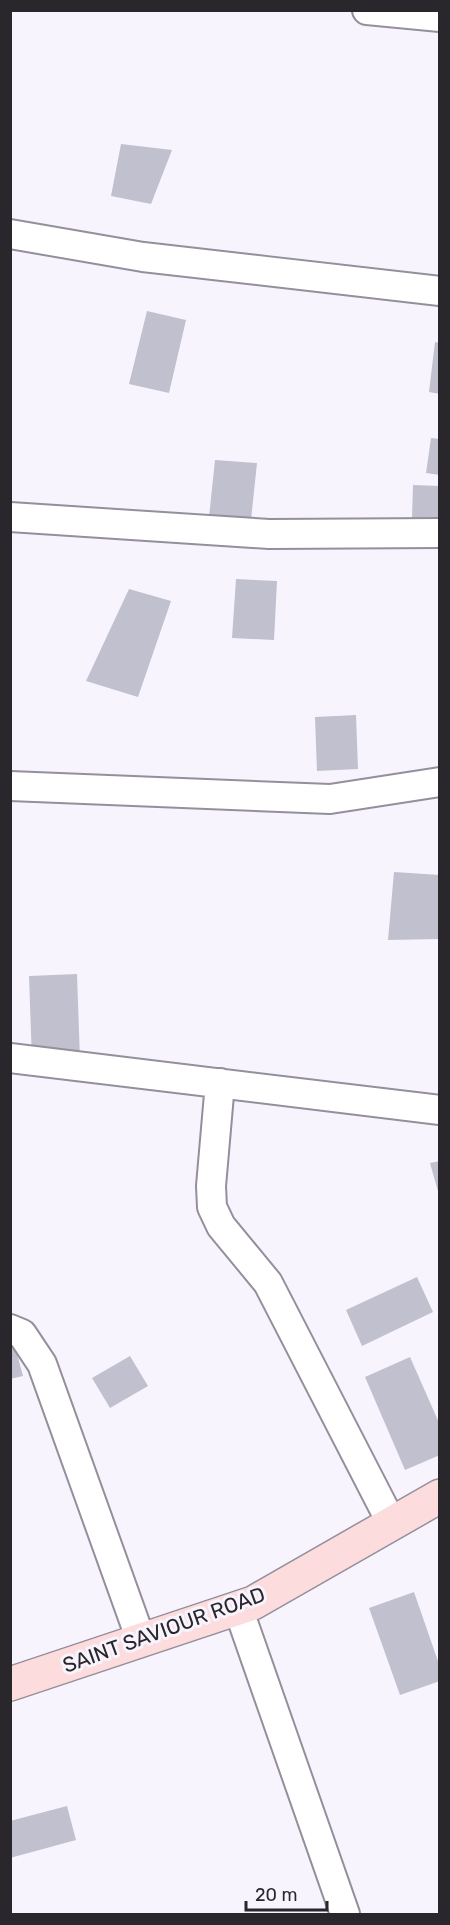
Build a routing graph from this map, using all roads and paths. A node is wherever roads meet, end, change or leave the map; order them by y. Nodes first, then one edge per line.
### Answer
1 (367, 10) edge
2 (440, 17) edge
3 (10, 234) edge
4 (440, 291) edge
5 (10, 517) edge
6 (440, 532) edge
7 (440, 782) edge
8 (10, 786) edge
9 (10, 1058) edge
10 (220, 1083) junction
11 (440, 1110) edge
12 (10, 1329) edge
13 (440, 1496) edge
14 (392, 1524) junction
15 (238, 1608) junction
16 (141, 1641) junction
17 (10, 1684) edge
18 (345, 1914) edge

1 - 2 street
3 - 4 street
5 - 6 street
7 - 8 street
9 - 10 street
10 - 11 street
10 - 14 street
12 - 16 street
13 - 14 street, SAINT SAVIOUR ROAD
14 - 15 street, SAINT SAVIOUR ROAD
15 - 16 street, SAINT SAVIOUR ROAD
15 - 18 street
16 - 17 street, SAINT SAVIOUR ROAD

